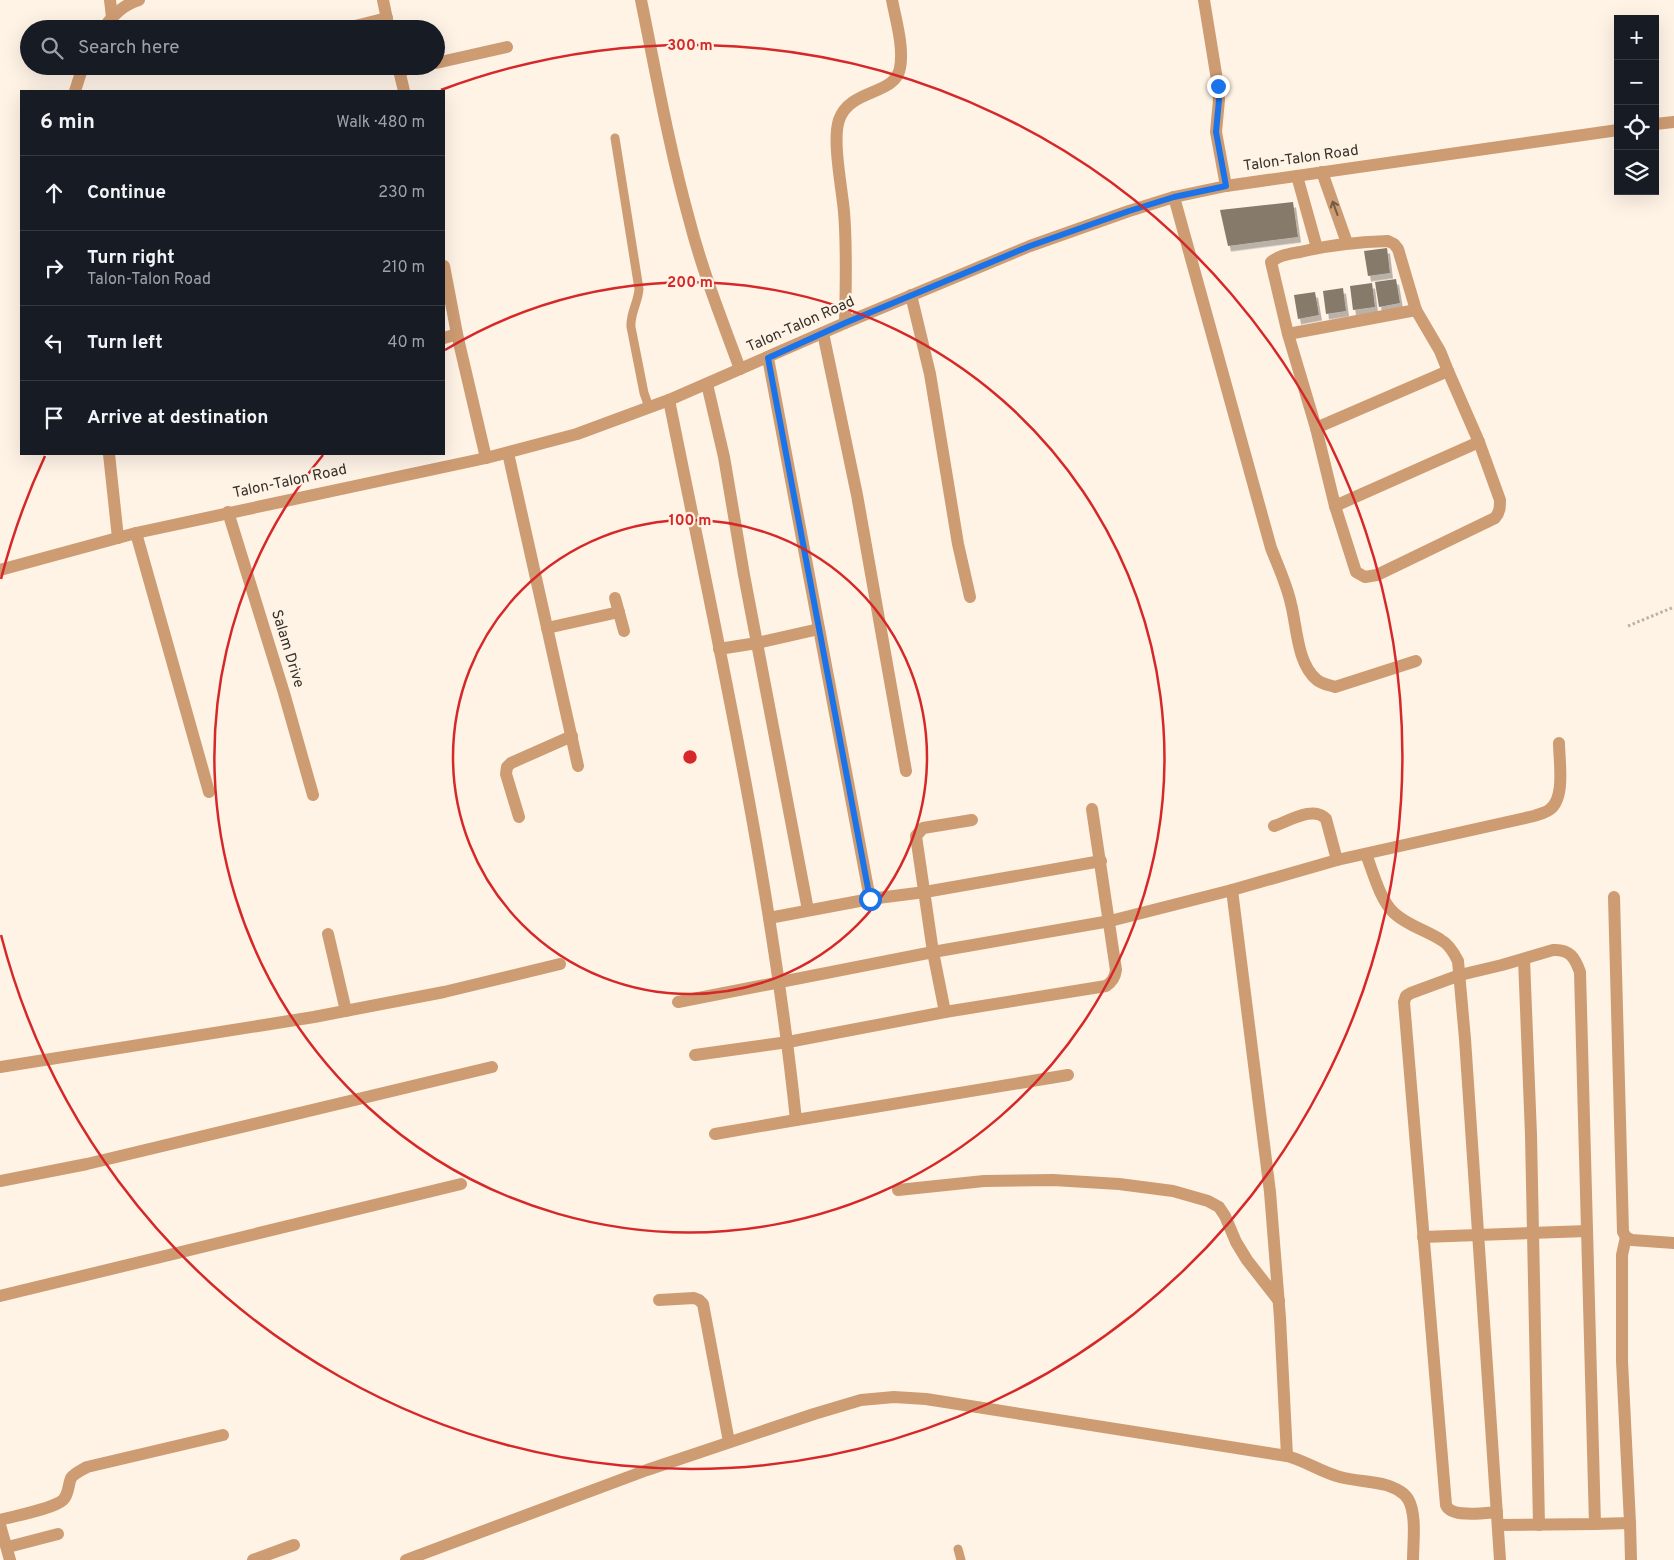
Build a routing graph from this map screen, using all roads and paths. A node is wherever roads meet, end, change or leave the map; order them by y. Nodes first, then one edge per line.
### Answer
1 (110, 0) edge
2 (139, 0) edge
3 (383, 0) edge
4 (641, 0) edge
5 (892, 0) edge
6 (1204, 0) edge
7 (112, 17) junction
8 (110, 20) edge
9 (387, 20) edge
10 (507, 47) dead end
11 (445, 61) edge
12 (80, 75) edge
13 (400, 75) edge
14 (75, 90) edge
15 (404, 90) edge
16 (1674, 122) edge
17 (1659, 124) edge
18 (1614, 131) edge
19 (615, 138) dead end
20 (1322, 172) junction
21 (1297, 176) junction
22 (1226, 186) junction
23 (1174, 197) junction
24 (1348, 243) junction
25 (1317, 248) junction
26 (445, 277) edge
27 (911, 295) junction
28 (447, 299) edge
29 (1416, 310) junction
30 (845, 323) junction
31 (823, 333) junction
32 (457, 334) junction
33 (1288, 334) junction
34 (445, 338) edge
35 (768, 358) junction
36 (740, 369) junction
37 (1448, 371) junction
38 (707, 384) junction
39 (670, 400) junction
40 (649, 407) junction
41 (1316, 428) junction
42 (1479, 442) junction
43 (508, 453) junction
44 (109, 455) edge
45 (486, 458) junction
46 (1335, 506) junction
47 (228, 512) junction
48 (136, 533) junction
49 (118, 538) junction
50 (0, 570) edge
51 (970, 597) dead end
52 (615, 598) dead end
53 (1674, 607) edge
54 (619, 612) junction
55 (1628, 626) dead end
56 (547, 628) junction
57 (819, 629) junction
58 (624, 631) dead end
59 (757, 643) junction
60 (719, 650) junction
61 (1416, 661) dead end
62 (572, 736) junction
63 (1559, 743) dead end
64 (578, 766) dead end
65 (906, 770) dead end
66 (209, 792) dead end
67 (313, 796) dead end
68 (1092, 809) dead end
69 (519, 817) dead end
70 (972, 820) dead end
71 (1274, 826) dead end
72 (1366, 854) junction
73 (1337, 860) junction
74 (1100, 861) junction
75 (1232, 890) junction
76 (925, 892) junction
77 (1614, 897) dead end
78 (870, 899) junction
79 (808, 910) junction
80 (769, 918) junction
81 (1110, 921) junction
82 (328, 934) dead end
83 (933, 952) junction
84 (1524, 959) junction
85 (560, 964) dead end
86 (1460, 974) junction
87 (779, 981) junction
88 (678, 1002) dead end
89 (346, 1011) junction
90 (945, 1012) junction
91 (788, 1042) junction
92 (695, 1055) dead end
93 (0, 1067) edge
94 (492, 1067) dead end
95 (1068, 1075) dead end
96 (796, 1120) junction
97 (715, 1134) dead end
98 (0, 1181) edge
99 (461, 1184) dead end
100 (898, 1190) dead end
101 (1587, 1231) junction
102 (1533, 1233) junction
103 (1478, 1235) junction
104 (1423, 1237) junction
105 (1626, 1237) junction
106 (1674, 1243) edge
107 (0, 1296) edge
108 (659, 1300) dead end
109 (1279, 1301) junction
110 (223, 1435) dead end
111 (728, 1442) junction
112 (1287, 1456) junction
113 (1498, 1519) junction
114 (0, 1520) edge
115 (1630, 1523) junction
116 (1595, 1524) junction
117 (0, 1525) edge
118 (1539, 1525) junction
119 (58, 1534) dead end
120 (294, 1545) dead end
121 (8, 1547) junction
122 (958, 1549) dead end
123 (10, 1560) edge
124 (253, 1560) edge
125 (406, 1560) edge
126 (961, 1560) edge
127 (1413, 1560) edge
128 (1500, 1560) edge
129 (1631, 1560) edge

1 - 7 street
2 - 7 street
3 - 9 street
4 - 36 street
5 - 30 street
6 - 22 street
7 - 8 street
10 - 11 street
12 - 14 street
13 - 15 street
16 - 17 street
18 - 20 street, Talon-Talon Road
19 - 40 lane
20 - 21 street, Talon-Talon Road
24 -> 20 street
21 - 22 street, Talon-Talon Road
21 - 25 street
22 - 23 street, Talon-Talon Road
23 - 27 street, Talon-Talon Road
23 - 61 street
24 - 25 street
24 - 29 street
25 - 33 street
26 - 28 street
27 - 30 street, Talon-Talon Road
27 - 51 street
28 - 32 street
29 - 33 street
29 - 37 street
30 - 31 street, Talon-Talon Road
31 - 35 street, Talon-Talon Road
31 - 65 street
32 - 34 street
32 - 45 street
33 - 41 street
35 - 36 street, Talon-Talon Road
35 - 57 street
36 - 38 street, Talon-Talon Road
37 - 41 street
37 - 42 street
38 - 39 street, Talon-Talon Road
38 - 59 street
39 - 40 street, Talon-Talon Road
39 - 60 street
40 - 43 street, Talon-Talon Road
41 - 46 street
42 - 46 street
42 - 46 street
43 - 45 street, Talon-Talon Road
43 - 56 street
44 - 49 street
45 - 47 street, Talon-Talon Road
47 - 48 street, Talon-Talon Road
47 - 67 street, Salam Drive
48 - 49 street, Talon-Talon Road
48 - 66 street
49 - 50 street, Talon-Talon Road
52 - 54 street
53 - 55 path
54 - 56 street
54 - 58 street
56 - 62 street
57 - 59 street
57 - 78 street
59 - 60 street
59 - 79 street
60 - 80 street
62 - 64 street
62 - 69 street
63 - 72 street
68 - 74 street
70 - 76 street
71 - 73 street
72 - 73 street
72 - 86 street
73 - 75 street
74 - 76 street
74 - 81 street
75 - 81 street
75 - 109 street
76 - 78 street
76 - 83 street
77 - 105 street
78 - 79 street
79 - 80 street
80 - 87 street
81 - 83 street
81 - 90 street
82 - 89 street
83 - 87 street
83 - 90 street
84 - 86 street
84 - 101 street
84 - 102 street
85 - 89 street
86 - 103 street
86 - 104 street
87 - 88 street
87 - 91 street
89 - 93 street
90 - 91 street
91 - 92 street
91 - 96 street
94 - 98 street
95 - 96 street
96 - 97 street
99 - 107 street
100 - 109 street
101 - 102 street
101 - 116 street
102 - 103 street
102 - 118 street
103 - 104 street
103 - 113 street
104 - 113 street
105 - 106 street
105 - 115 street
108 - 111 street
109 - 112 street
110 - 114 street
111 - 112 street
111 - 125 street
112 - 127 street
113 - 118 street
113 - 128 street
115 - 116 street
115 - 129 street
116 - 118 street
117 - 121 street
119 - 121 street
120 - 124 street
121 - 123 street
122 - 126 lane

